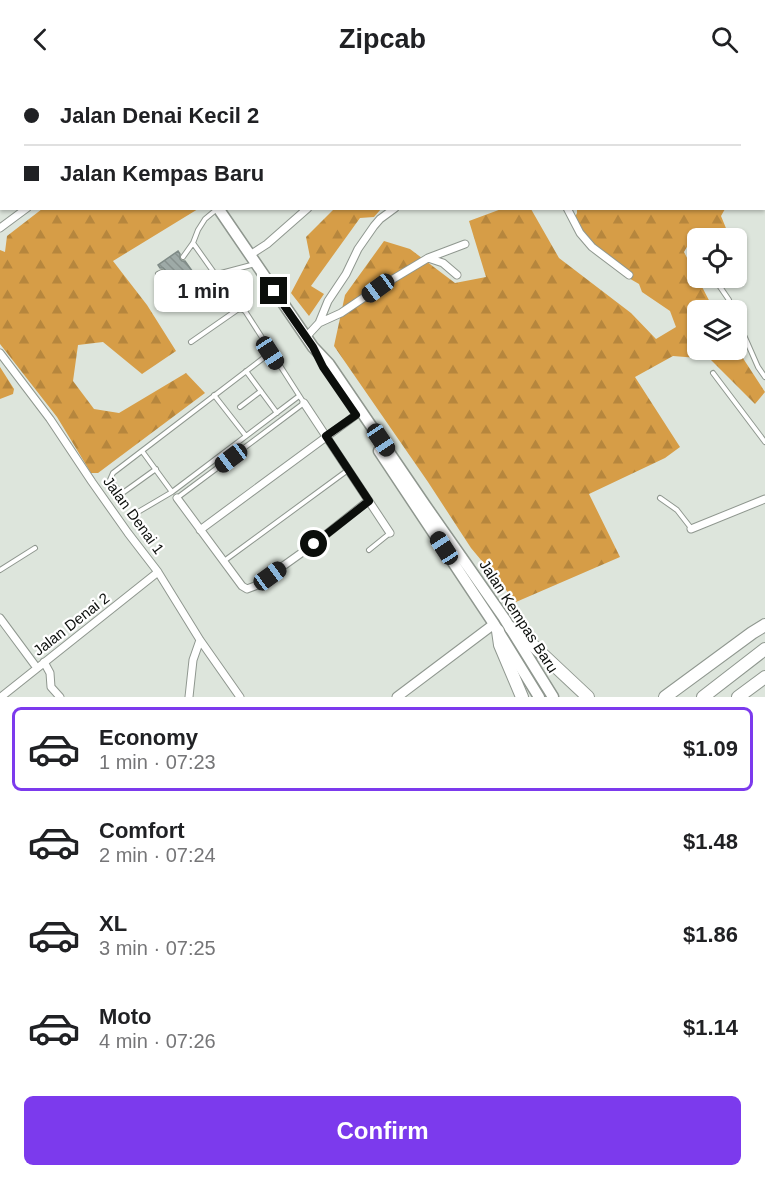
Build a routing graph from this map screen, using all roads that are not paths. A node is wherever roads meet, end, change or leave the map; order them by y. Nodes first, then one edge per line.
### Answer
1 (24, 210) edge
2 (216, 210) edge
3 (219, 210) edge
4 (306, 210) edge
5 (392, 210) edge
6 (568, 210) edge
7 (0, 228) edge
8 (193, 243) junction
9 (465, 244) dead end
10 (183, 257) dead end
11 (428, 258) junction
12 (253, 260) junction
13 (162, 272) dead end
14 (215, 274) junction
15 (457, 275) dead end
16 (629, 275) dead end
17 (197, 278) dead end
18 (176, 292) dead end
19 (320, 323) junction
20 (306, 337) junction
21 (191, 342) dead end
22 (747, 342) edge
23 (313, 347) junction
24 (0, 353) edge
25 (270, 353) junction
26 (246, 371) junction
27 (713, 373) dead end
28 (765, 377) edge
29 (261, 391) junction
30 (214, 395) junction
31 (301, 400) junction
32 (240, 407) dead end
33 (277, 413) junction
34 (356, 415) junction
35 (246, 436) junction
36 (326, 436) junction
37 (765, 442) edge
38 (142, 451) junction
39 (156, 469) junction
40 (348, 470) junction
41 (175, 495) junction
42 (660, 498) dead end
43 (765, 499) edge
44 (369, 501) junction
45 (138, 512) dead end
46 (691, 529) joint
47 (201, 530) junction
48 (390, 533) joint
49 (35, 548) dead end
50 (369, 550) dead end
51 (224, 562) junction
52 (0, 570) edge
53 (158, 572) junction
54 (0, 618) edge
55 (765, 626) edge
56 (496, 628) junction
57 (511, 628) junction
58 (200, 640) junction
59 (765, 649) edge
60 (44, 662) junction
61 (37, 668) junction
62 (765, 677) edge
63 (1, 697) edge
64 (60, 697) edge
65 (189, 697) edge
66 (240, 697) edge
67 (397, 697) edge
68 (522, 697) edge
69 (539, 697) edge
70 (553, 697) edge
71 (588, 697) edge
72 (665, 697) edge
73 (703, 697) edge
74 (738, 697) edge

1 - 7 street
2 - 8 lane
3 - 12 main road, Jalan Kempas Baru
4 - 12 street
5 - 19 street
6 - 16 street
8 - 10 lane
8 - 14 lane
9 - 11 street
11 - 15 street
11 - 19 street
12 - 14 lane
12 - 20 main road, Jalan Kempas Baru
13 - 18 lane
14 - 17 lane
19 - 20 street
20 - 23 main road, Jalan Kempas Baru
21 - 25 lane
22 - 28 lane
23 - 34 main road, Jalan Kempas Baru
23 - 57 main road, Jalan Kempas Baru
24 - 53 street, Jalan Denai 1
25 - 26 lane
25 - 31 lane
26 - 29 lane
26 - 30 lane
27 - 37 lane
29 - 32 lane
29 - 33 lane
30 - 35 lane
30 - 38 lane
31 - 33 lane
31 - 36 street
31 - 41 lane
33 - 35 lane
34 - 36 street
34 - 56 main road, Jalan Kempas Baru
35 - 41 lane
36 - 40 street
36 - 47 street
38 - 39 lane
38 - 39 lane
39 - 41 lane
40 - 44 street
40 - 51 lane
41 - 45 lane
41 - 47 street
42 - 46 lane
43 - 46 street
44 - 48 street
44 - 51 street
47 - 51 street
48 - 50 lane
49 - 52 lane
53 - 58 street, Jalan Denai 1
53 - 60 street, Jalan Denai 2
54 - 61 street
55 - 72 highway
56 - 67 street
56 - 68 highway
56 - 69 main road, Jalan Kempas Baru
57 - 70 main road, Jalan Kempas Baru
57 - 71 highway
58 - 65 street
58 - 66 street, Jalan Denai 1
59 - 73 highway
60 - 61 street, Jalan Denai 2
60 - 64 street
61 - 63 street, Jalan Denai 2
62 - 74 highway

